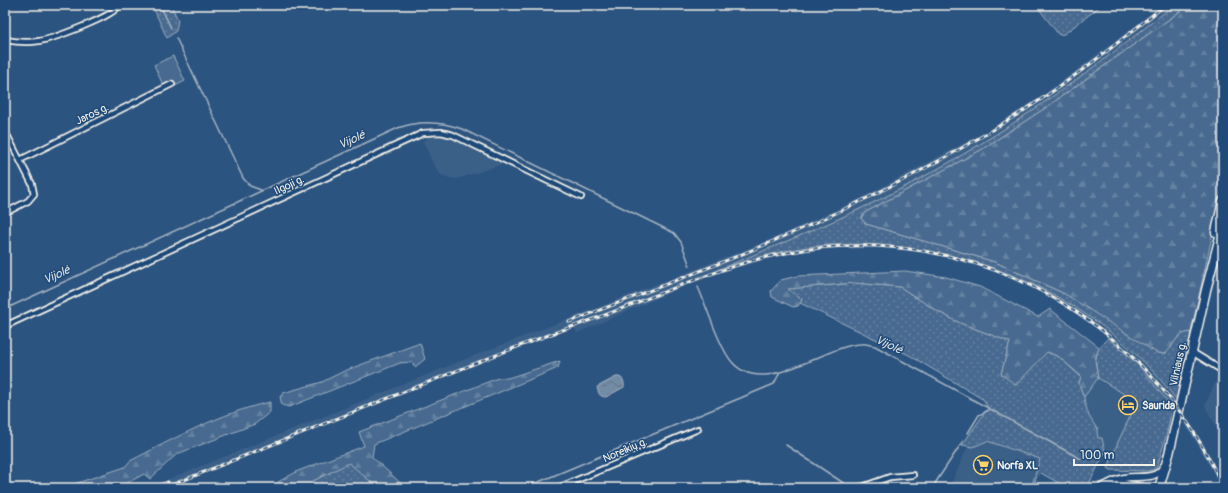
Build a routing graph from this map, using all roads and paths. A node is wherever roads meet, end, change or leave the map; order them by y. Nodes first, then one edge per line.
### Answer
1 (119, 6) edge
2 (5, 40) edge
3 (172, 84) dead end
4 (5, 130) edge
5 (20, 160) junction
6 (581, 197) dead end
7 (1223, 201) edge
8 (5, 213) edge
9 (1223, 225) edge
10 (1219, 243) edge
11 (5, 326) edge
12 (1192, 352) junction
13 (1223, 372) edge
14 (698, 429) dead end
15 (1170, 454) junction
16 (913, 475) dead end
17 (572, 482) junction
18 (1112, 482) junction
19 (558, 488) edge
20 (574, 488) edge
21 (859, 488) edge
22 (1100, 488) edge
23 (1145, 488) edge
24 (1159, 488) edge

1 - 2 street
3 - 5 street, Jaros g.
4 - 5 street
5 - 8 street
6 - 11 street, Ilgoji g.
7 - 10 highway, Vilniaus g.
9 - 10 highway, Vilniaus g.
10 - 12 highway, Vilniaus g.
12 - 13 street
12 - 15 highway, Vilniaus g.
14 - 17 street, Noreikių g.
15 - 18 main road
15 - 24 highway, Vilniaus g.
16 - 21 street
17 - 19 street, Noreikių g.
17 - 20 street
18 - 22 main road
18 - 23 main road

